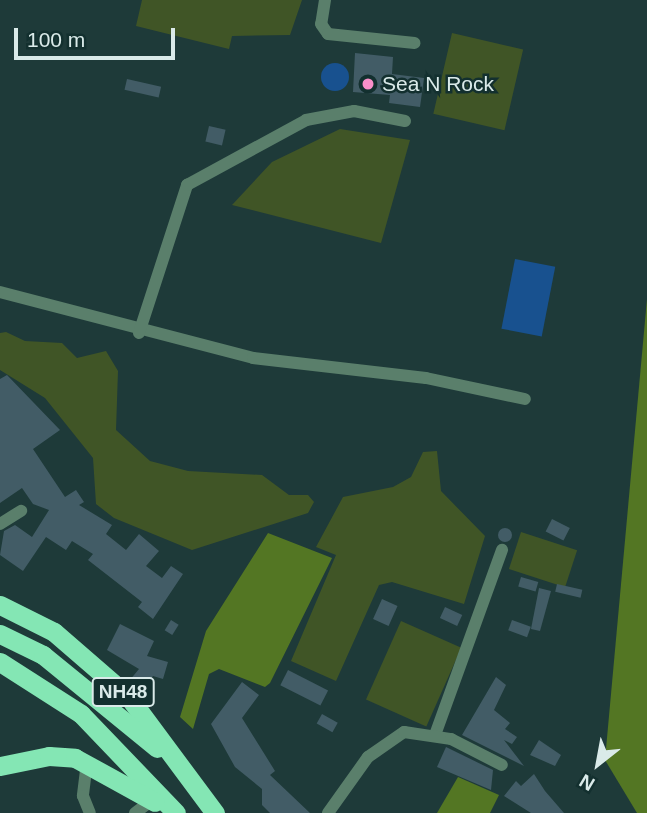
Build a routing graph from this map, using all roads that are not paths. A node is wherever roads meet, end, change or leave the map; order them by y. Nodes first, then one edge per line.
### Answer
1 (325, 0) edge
2 (415, 43) dead end
3 (405, 121) dead end
4 (0, 292) edge
5 (139, 333) junction
6 (525, 399) dead end
7 (21, 511) dead end
8 (0, 524) edge
9 (502, 550) dead end
10 (0, 605) edge
11 (0, 634) edge
12 (0, 662) edge
13 (435, 735) junction
14 (87, 762) junction
15 (502, 765) dead end
16 (0, 766) edge
17 (185, 771) junction
18 (152, 800) junction
19 (175, 812) edge
20 (90, 813) edge
21 (135, 813) edge
22 (215, 813) edge
23 (328, 813) edge

1 - 2 street
3 - 5 street
4 - 5 street
5 - 6 street
7 - 8 street
9 - 13 street
10 - 17 highway, NH48
11 - 17 highway
12 - 19 highway, NH48
13 - 15 street
13 - 23 street
14 - 16 highway
14 - 18 highway
14 - 20 street
17 - 22 highway, NH48
18 - 19 highway
18 - 21 street

